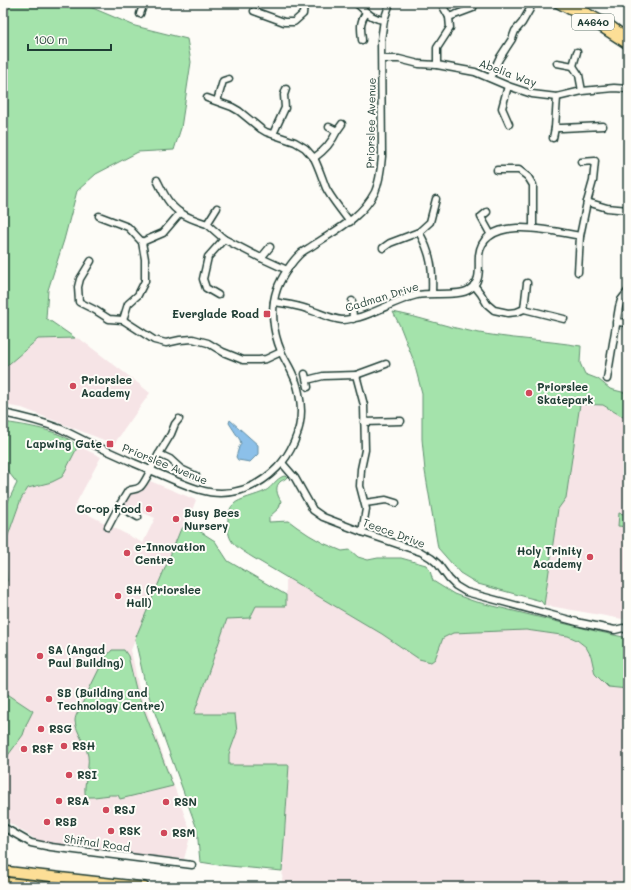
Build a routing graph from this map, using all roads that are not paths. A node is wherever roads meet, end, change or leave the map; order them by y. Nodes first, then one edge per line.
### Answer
1 (144, 3) edge
2 (304, 3) edge
3 (356, 3) edge
4 (390, 3) edge
5 (441, 3) edge
6 (474, 3) edge
7 (557, 3) edge
8 (569, 3) edge
9 (530, 9) dead end
10 (254, 11) dead end
11 (366, 13) junction
12 (140, 14) dead end
13 (449, 17) junction
14 (384, 20) junction
15 (628, 38) edge
16 (362, 40) dead end
17 (628, 45) edge
18 (577, 52) dead end
19 (382, 59) junction
20 (557, 64) dead end
21 (437, 65) junction
22 (573, 66) junction
23 (218, 74) dead end
24 (490, 78) junction
25 (508, 86) junction
26 (286, 89) dead end
27 (628, 89) edge
28 (582, 91) junction
29 (557, 97) junction
30 (207, 98) dead end
31 (217, 101) junction
32 (342, 124) dead end
33 (509, 124) dead end
34 (603, 126) dead end
35 (329, 128) dead end
36 (555, 128) junction
37 (337, 131) junction
38 (273, 134) junction
39 (553, 138) dead end
40 (314, 158) junction
41 (581, 162) dead end
42 (497, 170) dead end
43 (157, 180) dead end
44 (436, 199) dead end
45 (587, 202) junction
46 (217, 208) dead end
47 (628, 210) edge
48 (487, 212) dead end
49 (180, 213) junction
50 (99, 216) dead end
51 (350, 222) junction
52 (207, 224) junction
53 (533, 228) junction
54 (419, 232) junction
55 (491, 235) junction
56 (580, 236) junction
57 (224, 239) junction
58 (142, 242) junction
59 (270, 247) dead end
60 (383, 248) dead end
61 (261, 258) junction
62 (91, 261) dead end
63 (287, 270) junction
64 (578, 272) dead end
65 (527, 283) dead end
66 (474, 285) junction
67 (628, 292) edge
68 (432, 293) junction
69 (218, 295) dead end
70 (352, 301) dead end
71 (274, 302) junction
72 (524, 310) junction
73 (353, 318) junction
74 (124, 320) junction
75 (560, 321) dead end
76 (616, 322) junction
77 (628, 323) edge
78 (282, 352) junction
79 (386, 364) dead end
80 (356, 375) junction
81 (607, 380) dead end
82 (306, 381) dead end
83 (3, 413) edge
84 (179, 419) dead end
85 (402, 421) dead end
86 (364, 422) junction
87 (159, 454) junction
88 (282, 463) junction
89 (150, 471) junction
90 (196, 476) dead end
91 (365, 503) junction
92 (396, 503) dead end
93 (119, 506) junction
94 (138, 517) dead end
95 (108, 527) dead end
96 (362, 532) junction
97 (628, 631) edge
98 (3, 827) edge
99 (192, 865) dead end
100 (3, 871) edge
101 (3, 882) edge
102 (50, 887) edge
103 (144, 887) edge

1 - 12 street
2 - 10 street
3 - 11 street
4 - 14 street, Priorslee Avenue
5 - 13 street
6 - 13 street
7 - 17 main road, A4640
8 - 15 main road, A4640
9 - 24 street
11 - 14 street
11 - 16 street
13 - 21 street
14 - 19 street, Priorslee Avenue
18 - 22 street
19 - 21 street, Abelia Way
19 - 51 street, Priorslee Avenue
20 - 22 street
21 - 24 street, Abelia Way
22 - 28 street
23 - 31 street
24 - 25 street, Abelia Way
25 - 29 street, Abelia Way
25 - 33 street
26 - 38 street
27 - 28 street, Abelia Way
28 - 29 street, Abelia Way
29 - 36 street
30 - 31 street
31 - 38 street
32 - 37 street
34 - 36 street
35 - 37 street
36 - 39 street
37 - 40 street
38 - 40 street
40 - 51 street
41 - 45 street
42 - 53 street
43 - 49 street
44 - 54 street
45 - 47 street
45 - 56 street
46 - 52 street
48 - 55 street
49 - 52 street
49 - 58 street
50 - 58 street
51 - 63 street, Priorslee Avenue
52 - 57 street
53 - 55 street
53 - 56 street
54 - 60 street
54 - 68 street
55 - 66 street
56 - 64 street
57 - 61 street
57 - 69 street
58 - 74 street
59 - 61 street
61 - 63 street
62 - 74 street
63 - 71 street, Priorslee Avenue
65 - 72 street
66 - 68 street, Cadman Drive
66 - 72 street
67 - 76 street
68 - 73 street, Cadman Drive
70 - 73 street
71 - 73 street, Cadman Drive
71 - 78 street, Priorslee Avenue
72 - 75 street
74 - 78 street
76 - 77 street
76 - 81 street
78 - 88 street, Priorslee Avenue
79 - 80 street
80 - 82 street
80 - 86 street
83 - 89 street, Priorslee Avenue
84 - 87 street
85 - 86 street
86 - 91 street
87 - 89 street
87 - 90 street
88 - 89 street, Priorslee Avenue
88 - 96 street, Teece Drive
89 - 93 street
91 - 92 street
91 - 96 street
93 - 94 street
93 - 95 street
96 - 97 street, Teece Drive
98 - 99 street, Shifnal Road
100 - 103 highway
101 - 102 highway

